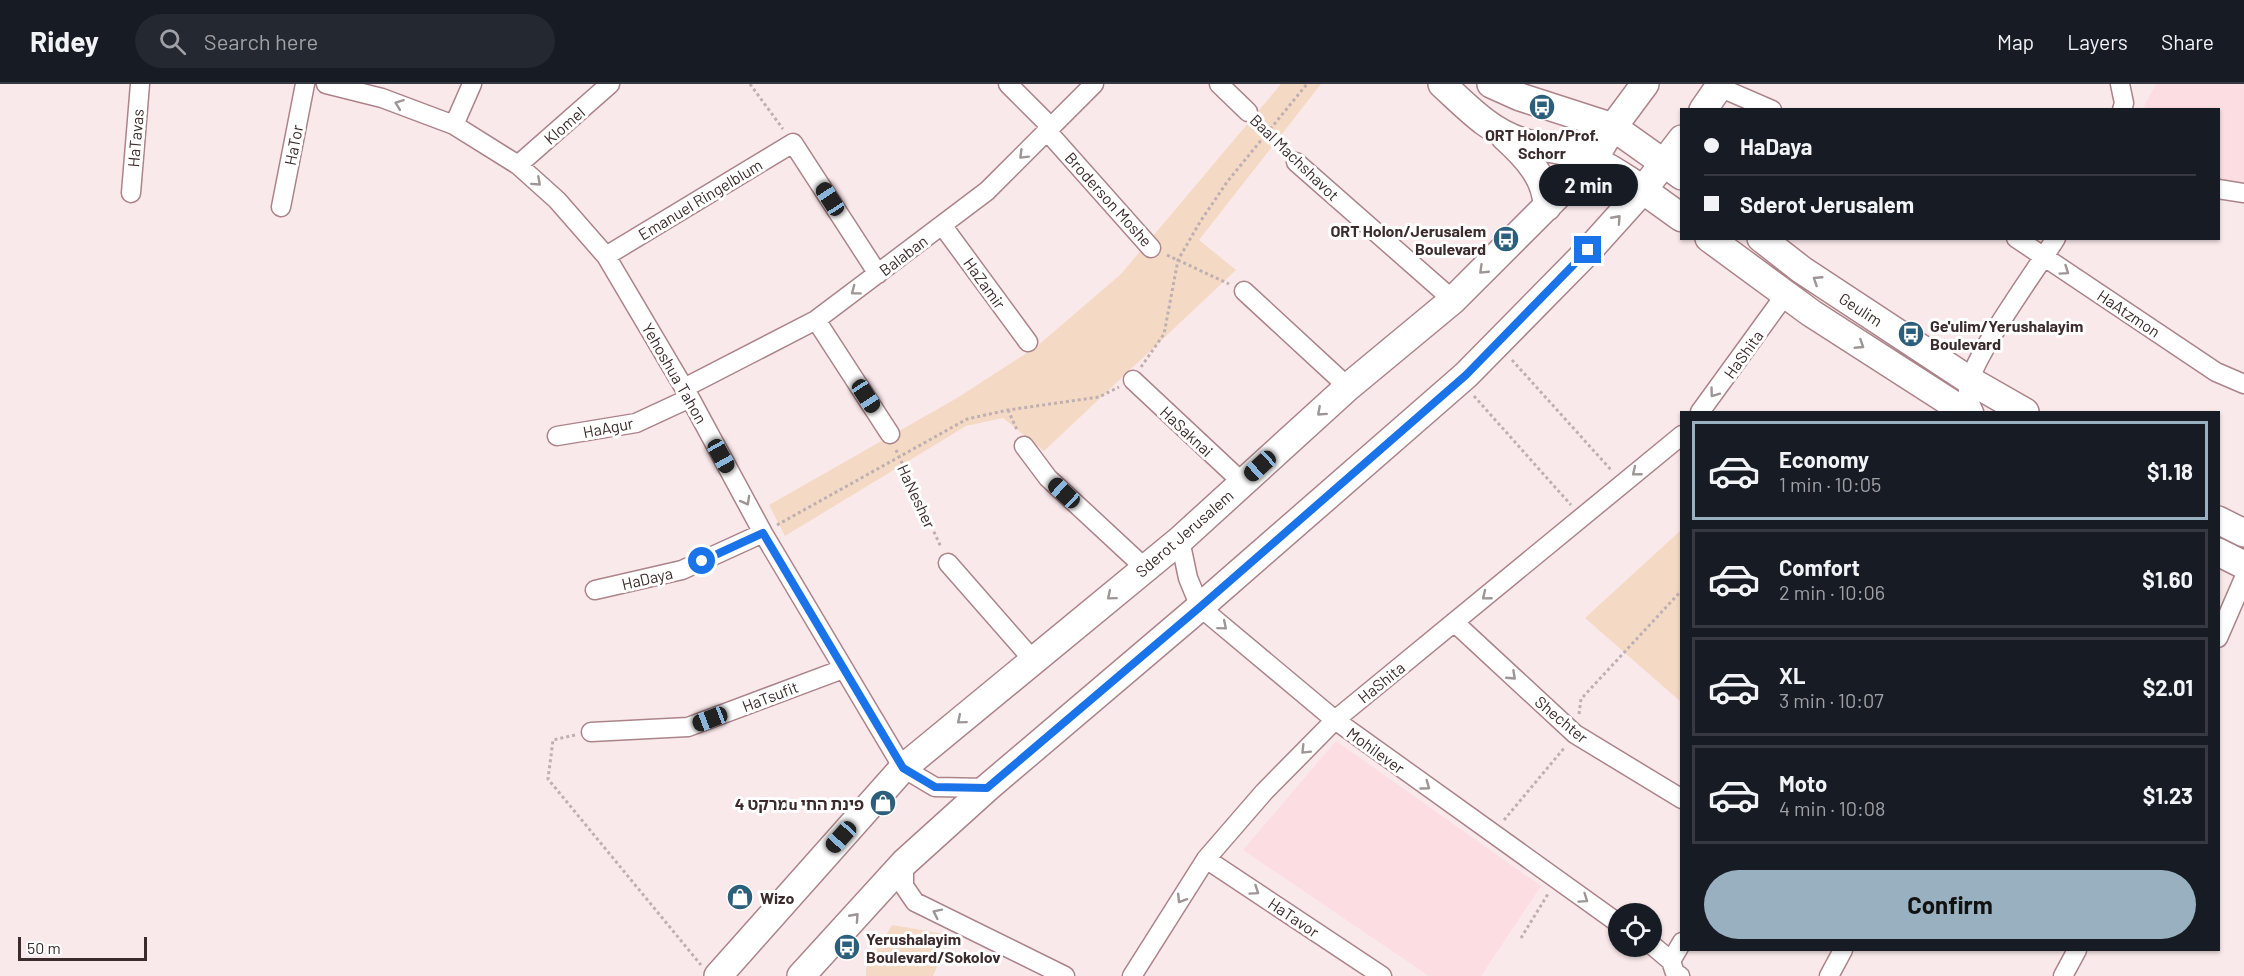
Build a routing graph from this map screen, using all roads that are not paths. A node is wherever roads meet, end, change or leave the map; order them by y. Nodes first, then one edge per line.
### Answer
1 (140, 84) edge
2 (305, 84) edge
3 (326, 84) edge
4 (472, 84) edge
5 (610, 84) edge
6 (1008, 84) edge
7 (1094, 84) edge
8 (1219, 84) edge
9 (1442, 84) edge
10 (1491, 84) edge
11 (1645, 84) edge
12 (2120, 84) edge
13 (1720, 86) edge
14 (1704, 108) edge
15 (1768, 108) edge
16 (2123, 108) edge
17 (1248, 112) road end
18 (454, 125) junction
19 (1613, 127) junction
20 (1049, 129) junction
21 (1499, 132) junction
22 (1680, 146) edge
23 (1593, 159) junction
24 (1296, 162) road end
25 (518, 165) junction
26 (1673, 169) edge
27 (2220, 189) edge
28 (1643, 190) junction
29 (131, 193) dead end
30 (2244, 193) edge
31 (281, 207) dead end
32 (1547, 207) junction
33 (1680, 217) edge
34 (942, 225) junction
35 (1712, 240) edge
36 (1764, 240) edge
37 (2019, 240) edge
38 (2054, 240) edge
39 (1152, 248) road end
40 (606, 256) junction
41 (2045, 257) junction
42 (878, 274) junction
43 (1244, 291) road end
44 (1785, 295) junction
45 (1453, 300) junction
46 (816, 320) junction
47 (1028, 342) dead end
48 (1940, 359) junction
49 (1132, 380) road end
50 (1970, 380) junction
51 (2244, 384) edge
52 (1348, 387) junction
53 (687, 393) junction
54 (1701, 411) edge
55 (1960, 411) edge
56 (2023, 411) edge
57 (890, 434) road end
58 (557, 436) dead end
59 (1680, 437) edge
60 (1024, 446) road end
61 (1242, 482) junction
62 (2220, 521) edge
63 (763, 533) junction
64 (2244, 533) edge
65 (1180, 540) junction
66 (2220, 553) edge
67 (948, 563) road end
68 (2244, 565) edge
69 (1145, 568) junction
70 (2244, 578) edge
71 (595, 590) dead end
72 (1200, 607) junction
73 (1454, 622) junction
74 (2220, 633) edge
75 (1033, 660) junction
76 (843, 669) junction
77 (1335, 720) junction
78 (591, 732) road end
79 (903, 768) junction
80 (987, 788) junction
81 (1680, 799) edge
82 (1206, 859) junction
83 (904, 864) junction
84 (1608, 916) edge
85 (1680, 950) edge
86 (1842, 951) edge
87 (2076, 951) edge
88 (1662, 956) edge
89 (1675, 971) edge
90 (710, 972) edge
91 (801, 976) edge
92 (1065, 976) edge
93 (1132, 976) edge
94 (1382, 976) edge
95 (1829, 976) edge
96 (2063, 976) edge

1 - 29 street, HaTavas
2 - 31 street, HaTor
18 -> 3 street, Yehoshua Tahon
4 - 18 street
5 - 25 street, Klomel
6 - 20 street, Broderson Moshe
7 - 20 street, Balaban
8 - 17 street, Baal Machshavot
9 - 21 main road
10 - 19 main road
11 - 19 main road, Sderot Jerusalem
12 - 16 street
13 - 14 main road
13 - 15 street
18 - 25 street, Yehoshua Tahon
19 - 23 main road, Sderot Jerusalem
19 - 26 main road
20 -> 34 street, Balaban
20 - 39 street, Broderson Moshe
21 - 23 main road
21 - 32 main road
22 - 26 main road
23 - 28 main road
23 - 32 main road, Sderot Jerusalem
24 - 45 street, Baal Machshavot
25 -> 40 street, Yehoshua Tahon
26 - 28 main road
27 - 30 street
28 - 33 main road
72 -> 28 main road
32 -> 45 main road, Sderot Jerusalem
34 - 42 street, Balaban
34 - 47 street, HaZamir
35 - 44 main road, Geulim
48 -> 36 main road, Geulim
37 - 41 street, HaAtzmon
38 - 41 street
40 - 42 street, Emanuel Ringelblum
40 - 53 street, Yehoshua Tahon
41 - 50 street
41 -> 51 street, HaAtzmon
42 -> 46 street, Balaban
43 - 52 street
44 -> 54 street, HaShita
44 -> 55 main road, Geulim
45 - 52 main road, Sderot Jerusalem
46 - 53 street, Balaban
46 - 57 street
48 - 50 main road, Geulim
48 - 55 street
49 - 61 street, HaSaknai
50 - 55 street
50 - 56 main road, Geulim
52 -> 61 main road, Sderot Jerusalem
53 - 58 street, HaAgur
53 -> 63 street, Yehoshua Tahon
59 -> 73 street, HaShita
60 - 69 street
61 - 65 main road, Sderot Jerusalem
62 - 64 main road
63 - 71 street, HaDaya
63 - 76 street, Yehoshua Tahon
65 - 69 main road, Sderot Jerusalem
65 - 72 street, Mohilever
66 - 68 main road
67 - 75 street
69 -> 75 main road, Sderot Jerusalem
70 - 74 street
72 -> 77 street, Mohilever
72 - 80 main road
73 - 77 street, HaShita
73 -> 81 street, Shechter
75 -> 79 main road, Sderot Jerusalem
76 - 78 street, HaTsufit
76 - 79 street, Yehoshua Tahon
77 -> 82 street, HaShita
77 -> 84 street, Mohilever
79 - 80 street, Yehoshua Tahon
79 - 90 main road, Sderot Jerusalem
80 - 83 main road
82 -> 93 street, HaShita
82 -> 94 street, HaTavor
91 -> 83 main road
92 -> 83 street
85 - 89 street
86 - 95 street
87 - 96 street
88 - 89 street

